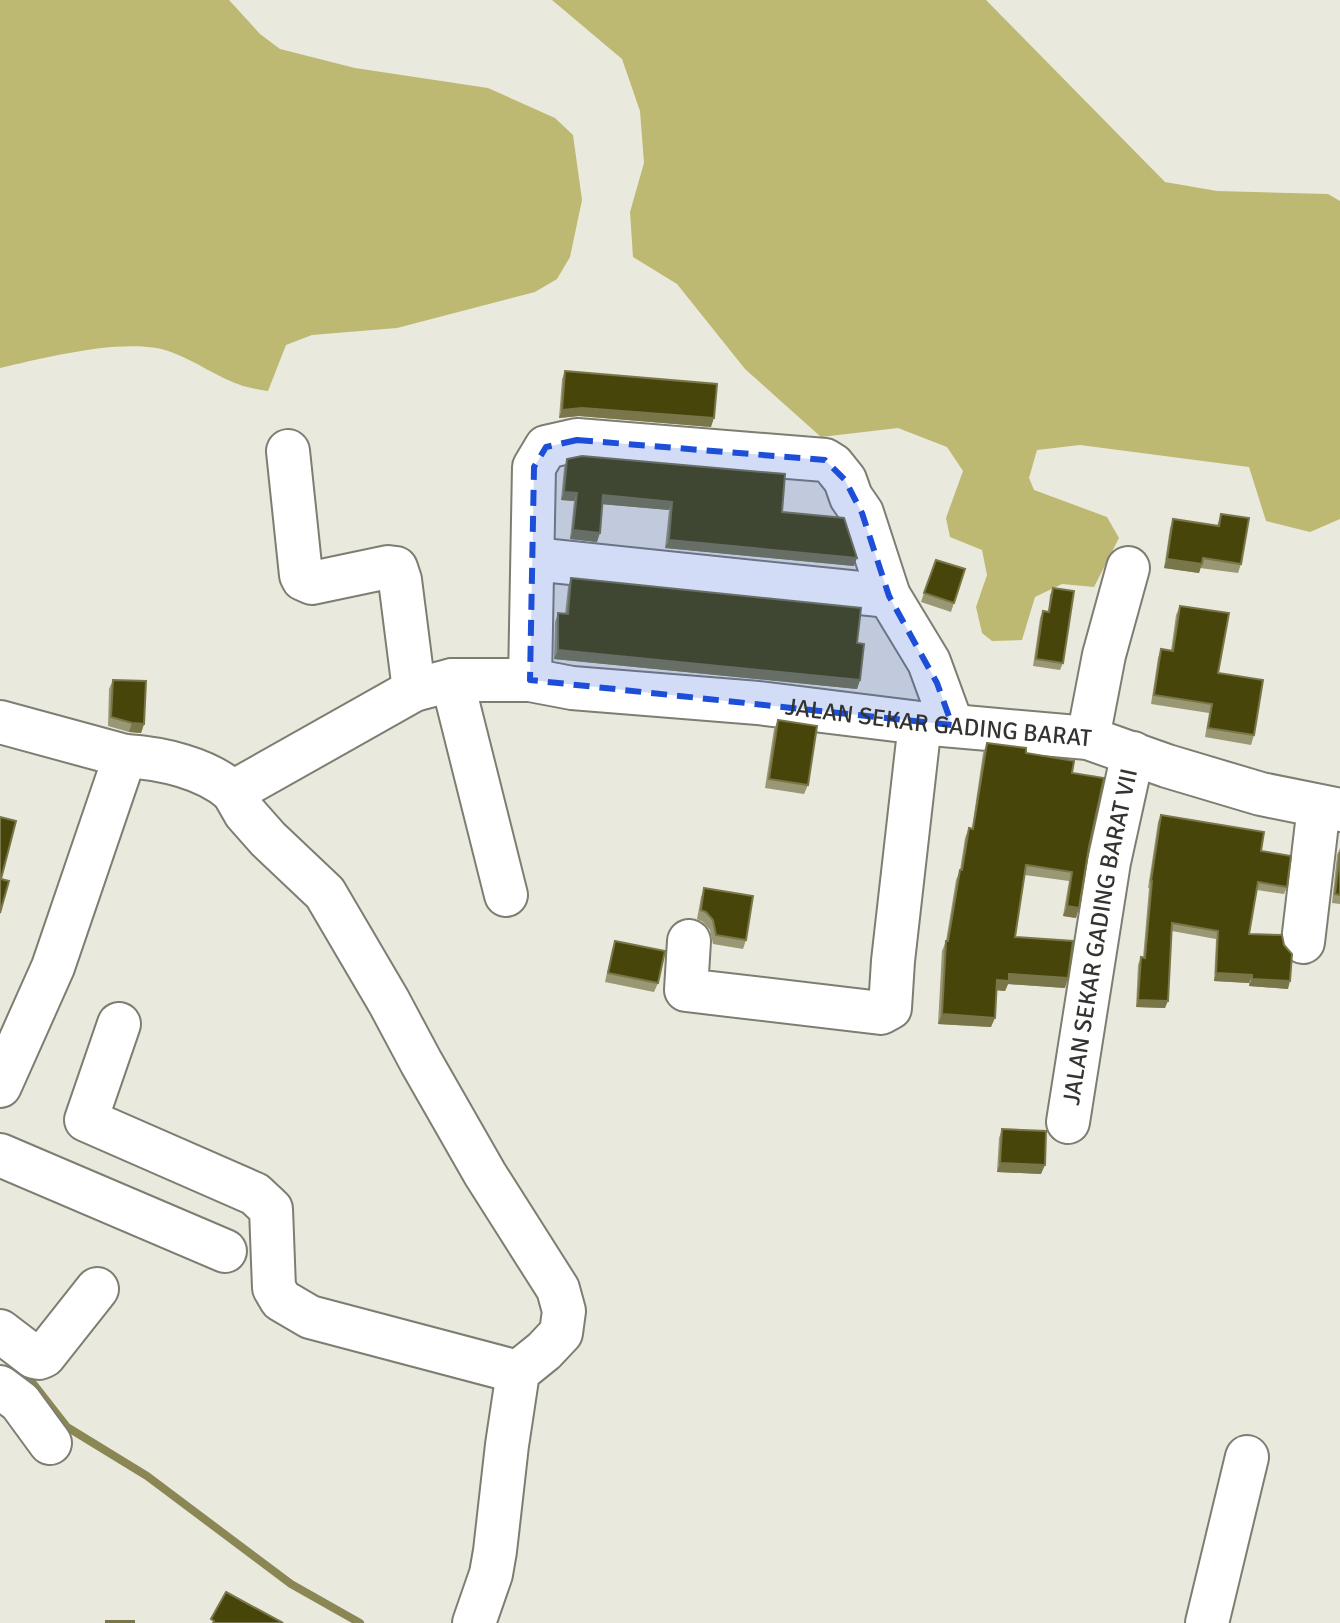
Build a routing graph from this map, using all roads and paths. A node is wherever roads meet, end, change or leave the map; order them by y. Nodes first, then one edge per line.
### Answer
1 (288, 451) dead end
2 (533, 559) junction
3 (1128, 568) dead end
4 (889, 596) junction
5 (530, 680) junction
6 (433, 685) junction
7 (0, 722) edge
8 (936, 724) junction
9 (1088, 738) junction
10 (1133, 753) junction
11 (125, 756) junction
12 (233, 792) junction
13 (1330, 808) edge
14 (506, 895) dead end
15 (689, 941) dead end
16 (1303, 942) dead end
17 (119, 1024) dead end
18 (0, 1086) edge
19 (1068, 1122) dead end
20 (0, 1155) edge
21 (225, 1251) dead end
22 (97, 1289) dead end
23 (0, 1331) edge
24 (518, 1372) junction
25 (0, 1387) edge
26 (50, 1443) dead end
27 (1247, 1457) dead end
28 (474, 1623) edge
29 (1207, 1623) edge

1 - 6 street
2 - 4 street
2 - 4 street
2 - 5 street
3 - 9 street
4 - 8 street
5 - 6 street, JALAN SEKAR GADING BARAT
5 - 8 street, JALAN SEKAR GADING BARAT
6 - 12 street
6 - 14 street
7 - 11 street
8 - 9 street, JALAN SEKAR GADING BARAT
8 - 15 street
9 - 10 street, JALAN SEKAR GADING BARAT
10 - 13 street, JALAN SEKAR GADING BARAT
10 - 19 street, JALAN SEKAR GADING BARAT VII
11 - 12 street
11 - 18 street
12 - 24 street
13 - 16 street
17 - 24 street
20 - 21 street
22 - 23 street
24 - 28 street
25 - 26 street
27 - 29 street

